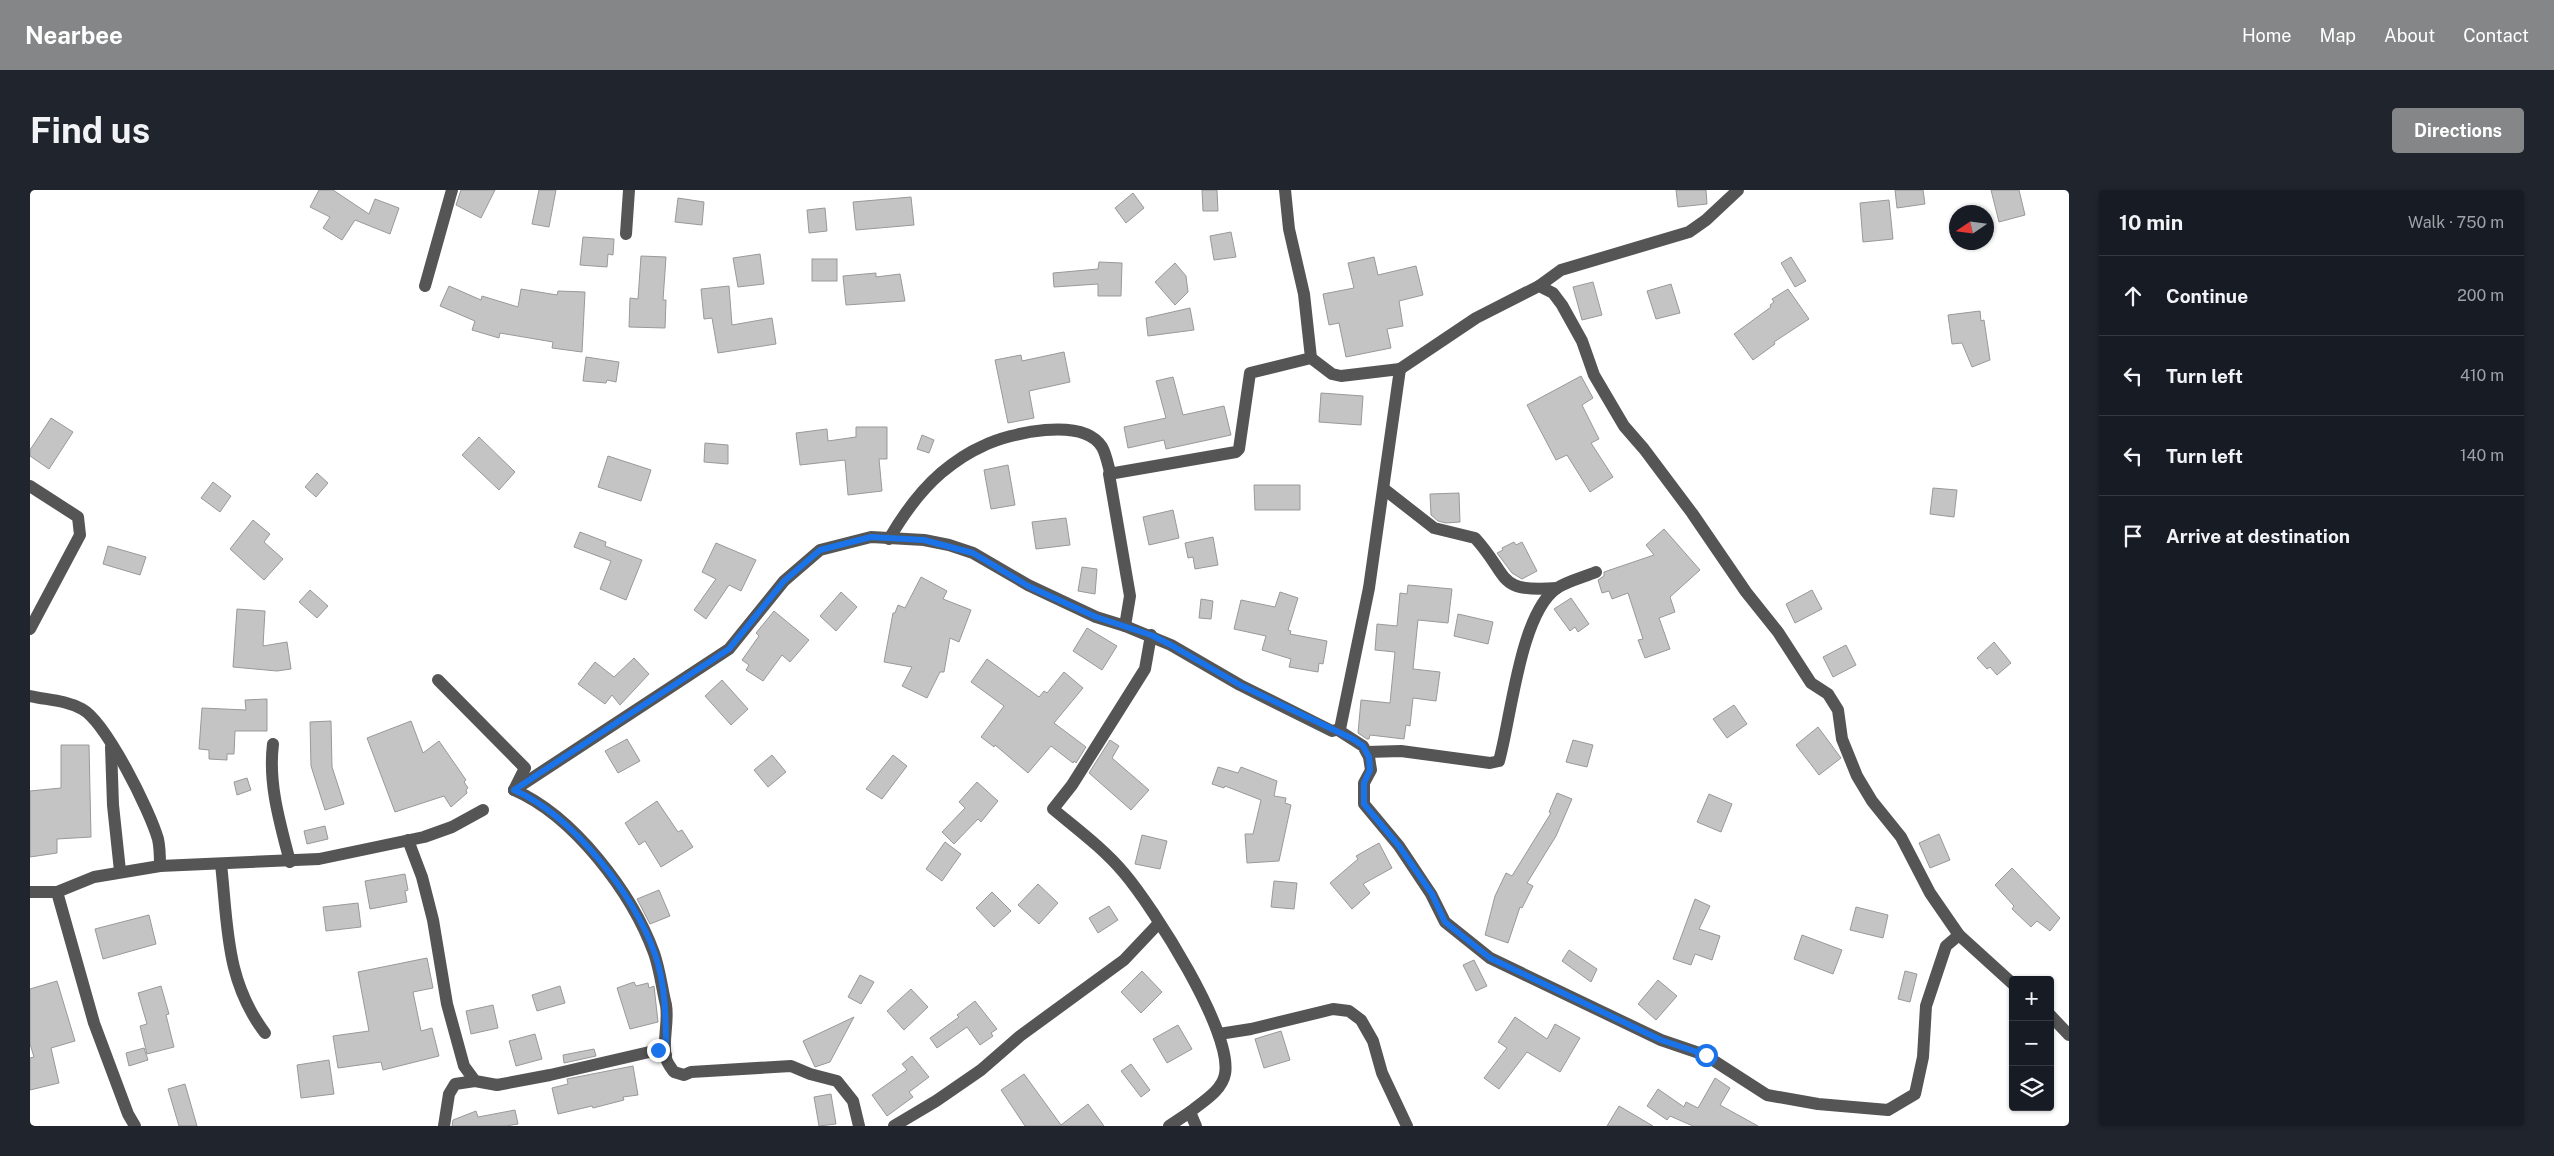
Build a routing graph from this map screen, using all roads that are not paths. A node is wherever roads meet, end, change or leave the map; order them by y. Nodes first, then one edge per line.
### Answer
1 (452, 190) edge
2 (629, 190) edge
3 (1285, 190) edge
4 (1738, 190) edge
5 (626, 234) dead end
6 (425, 286) dead end
7 (1539, 286) junction
8 (1311, 358) junction
9 (1400, 369) junction
10 (1110, 472) junction
11 (30, 486) edge
12 (1384, 488) junction
13 (889, 539) junction
14 (1596, 572) dead end
15 (1556, 588) junction
16 (1125, 626) junction
17 (30, 629) edge
18 (1151, 635) junction
19 (438, 680) dead end
20 (30, 696) edge
21 (1338, 730) junction
22 (111, 744) junction
23 (273, 744) dead end
24 (1367, 752) junction
25 (514, 790) junction
26 (483, 810) dead end
27 (408, 840) junction
28 (290, 862) junction
29 (221, 864) junction
30 (160, 866) junction
31 (120, 871) junction
32 (30, 892) edge
33 (57, 892) junction
34 (1159, 922) junction
35 (1959, 935) junction
36 (2009, 980) edge
37 (2054, 1020) edge
38 (265, 1033) dead end
39 (1219, 1034) junction
40 (2069, 1035) edge
41 (666, 1055) junction
42 (475, 1081) junction
43 (1190, 1112) junction
44 (135, 1126) edge
45 (444, 1126) edge
46 (859, 1126) edge
47 (894, 1126) edge
48 (1169, 1126) edge
49 (1196, 1126) edge
50 (1408, 1126) edge

1 - 6 street
2 - 5 street
3 - 8 street
4 - 7 street
7 - 9 street
7 - 35 street
8 - 9 street
8 - 10 street
9 - 12 street
10 - 13 street
10 - 16 street
11 - 17 street
12 - 15 street
12 - 21 street
13 - 16 street
13 - 25 street
14 - 15 street
15 - 24 street
16 - 18 street
18 - 21 street
18 - 34 street
19 - 25 street
20 - 22 street
21 - 24 street
22 - 30 street
22 - 31 street
23 - 28 street
24 - 35 street
25 - 41 street
26 - 27 street
27 - 28 street
27 - 42 street
28 - 29 street
29 - 30 street
29 - 38 street
30 - 31 street
31 - 33 street
32 - 33 street
33 - 44 street
34 - 39 street
34 - 47 street
35 - 36 street
37 - 40 street
39 - 43 street
39 - 50 street
41 - 42 street
41 - 46 street
42 - 45 street
43 - 48 street
43 - 49 street

